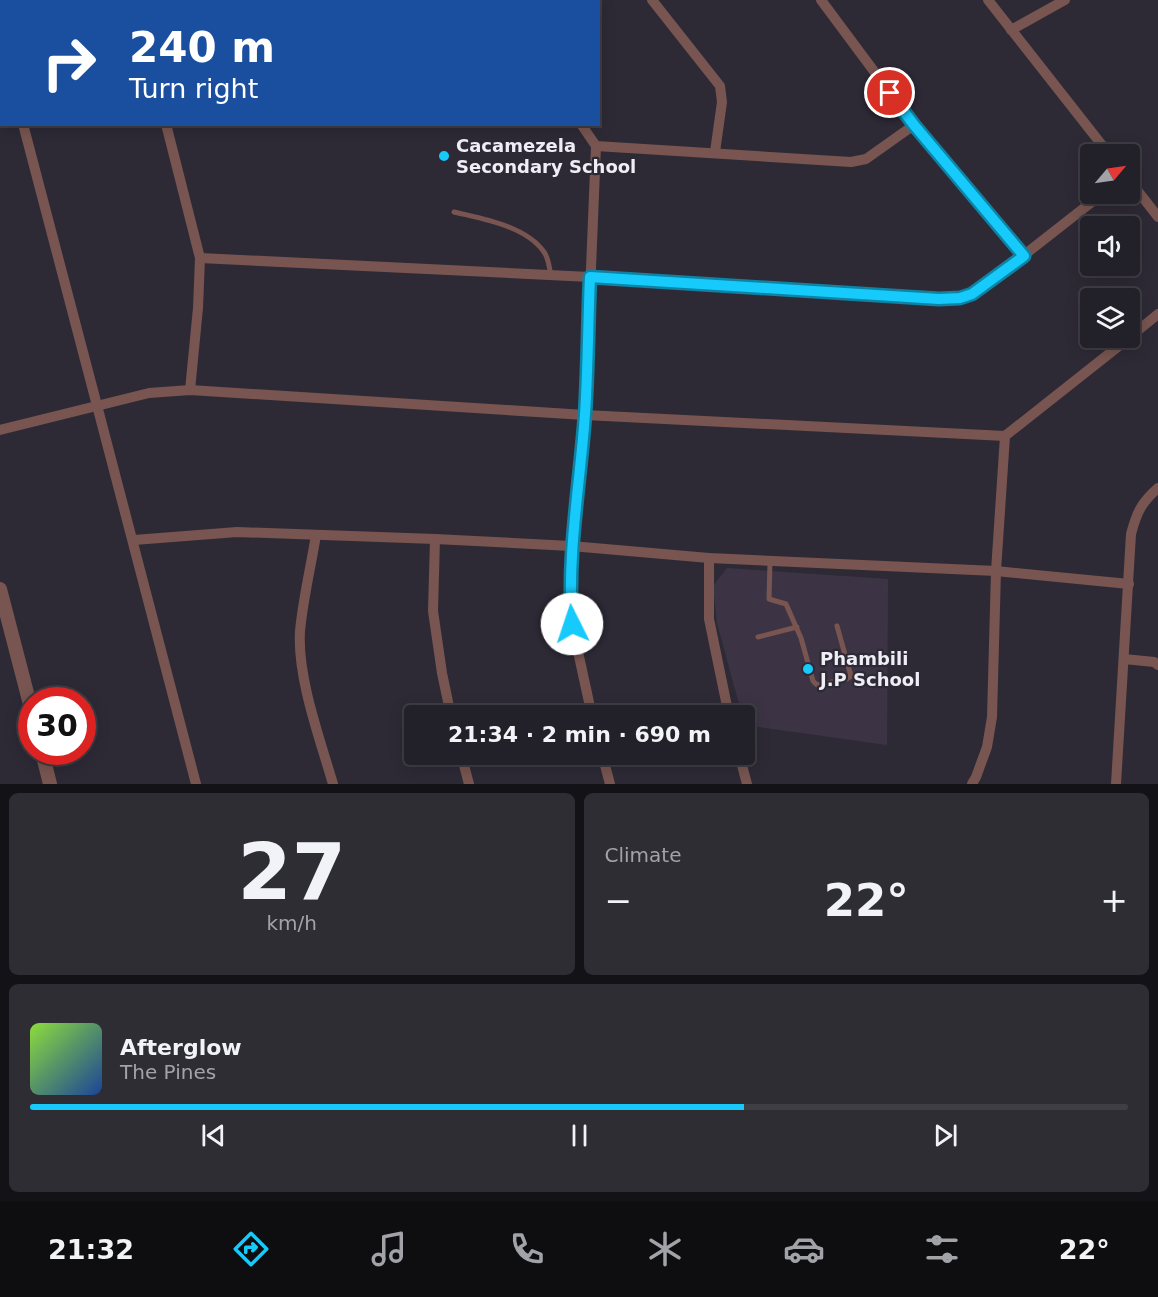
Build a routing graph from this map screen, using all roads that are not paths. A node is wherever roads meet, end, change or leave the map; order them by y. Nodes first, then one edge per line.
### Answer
1 (652, 0) edge
2 (821, 0) edge
3 (988, 0) edge
4 (1065, 0) edge
5 (1011, 30) junction
6 (914, 125) junction
7 (24, 126) edge
8 (167, 126) edge
9 (582, 126) edge
10 (1101, 144) edge
11 (596, 146) junction
12 (715, 152) junction
13 (1140, 194) edge
14 (1089, 204) edge
15 (454, 212) dead end
16 (1158, 217) edge
17 (1024, 256) junction
18 (200, 258) junction
19 (550, 275) junction
20 (590, 277) junction
21 (1158, 314) edge
22 (1140, 328) edge
23 (1115, 348) edge
24 (190, 390) junction
25 (96, 406) junction
26 (585, 415) junction
27 (0, 430) edge
28 (1005, 436) junction
29 (1158, 488) edge
30 (316, 535) junction
31 (134, 540) junction
32 (435, 540) junction
33 (572, 546) junction
34 (709, 558) junction
35 (770, 561) junction
36 (996, 571) junction
37 (1129, 584) junction
38 (0, 589) edge
39 (837, 626) dead end
40 (797, 627) junction
41 (758, 638) dead end
42 (1124, 658) junction
43 (1158, 665) edge
44 (25, 687) edge
45 (449, 705) edge
46 (590, 705) edge
47 (727, 705) edge
48 (45, 765) edge
49 (464, 765) edge
50 (605, 765) edge
51 (742, 765) edge
52 (50, 784) edge
53 (196, 784) edge
54 (333, 784) edge
55 (469, 784) edge
56 (610, 784) edge
57 (747, 784) edge
58 (972, 784) edge
59 (1116, 784) edge

1 - 12 street
2 - 6 street
3 - 5 street
4 - 5 street
5 - 10 street
6 - 12 street
6 - 17 street
7 - 25 street
8 - 18 street
9 - 11 street
11 - 12 street
11 - 20 street
13 - 16 street
14 - 17 street
15 - 19 lane
17 - 20 street
18 - 19 street
18 - 24 street
19 - 20 street
20 - 26 street
21 - 22 street
23 - 28 street
24 - 25 street
24 - 26 street
25 - 27 street
25 - 31 street
26 - 28 street
26 - 33 street
28 - 36 street
29 - 37 street
30 - 31 street
30 - 32 street
30 - 54 street
31 - 53 street
32 - 33 street
32 - 45 street
33 - 34 street
33 - 46 street
34 - 35 street
34 - 47 street
35 - 36 street
35 - 40 lane
36 - 37 street
36 - 58 street
37 - 42 street
38 - 44 street
39 - 40 lane
40 - 41 lane
42 - 43 street
42 - 59 street
48 - 52 street
49 - 55 street
50 - 56 street
51 - 57 street

